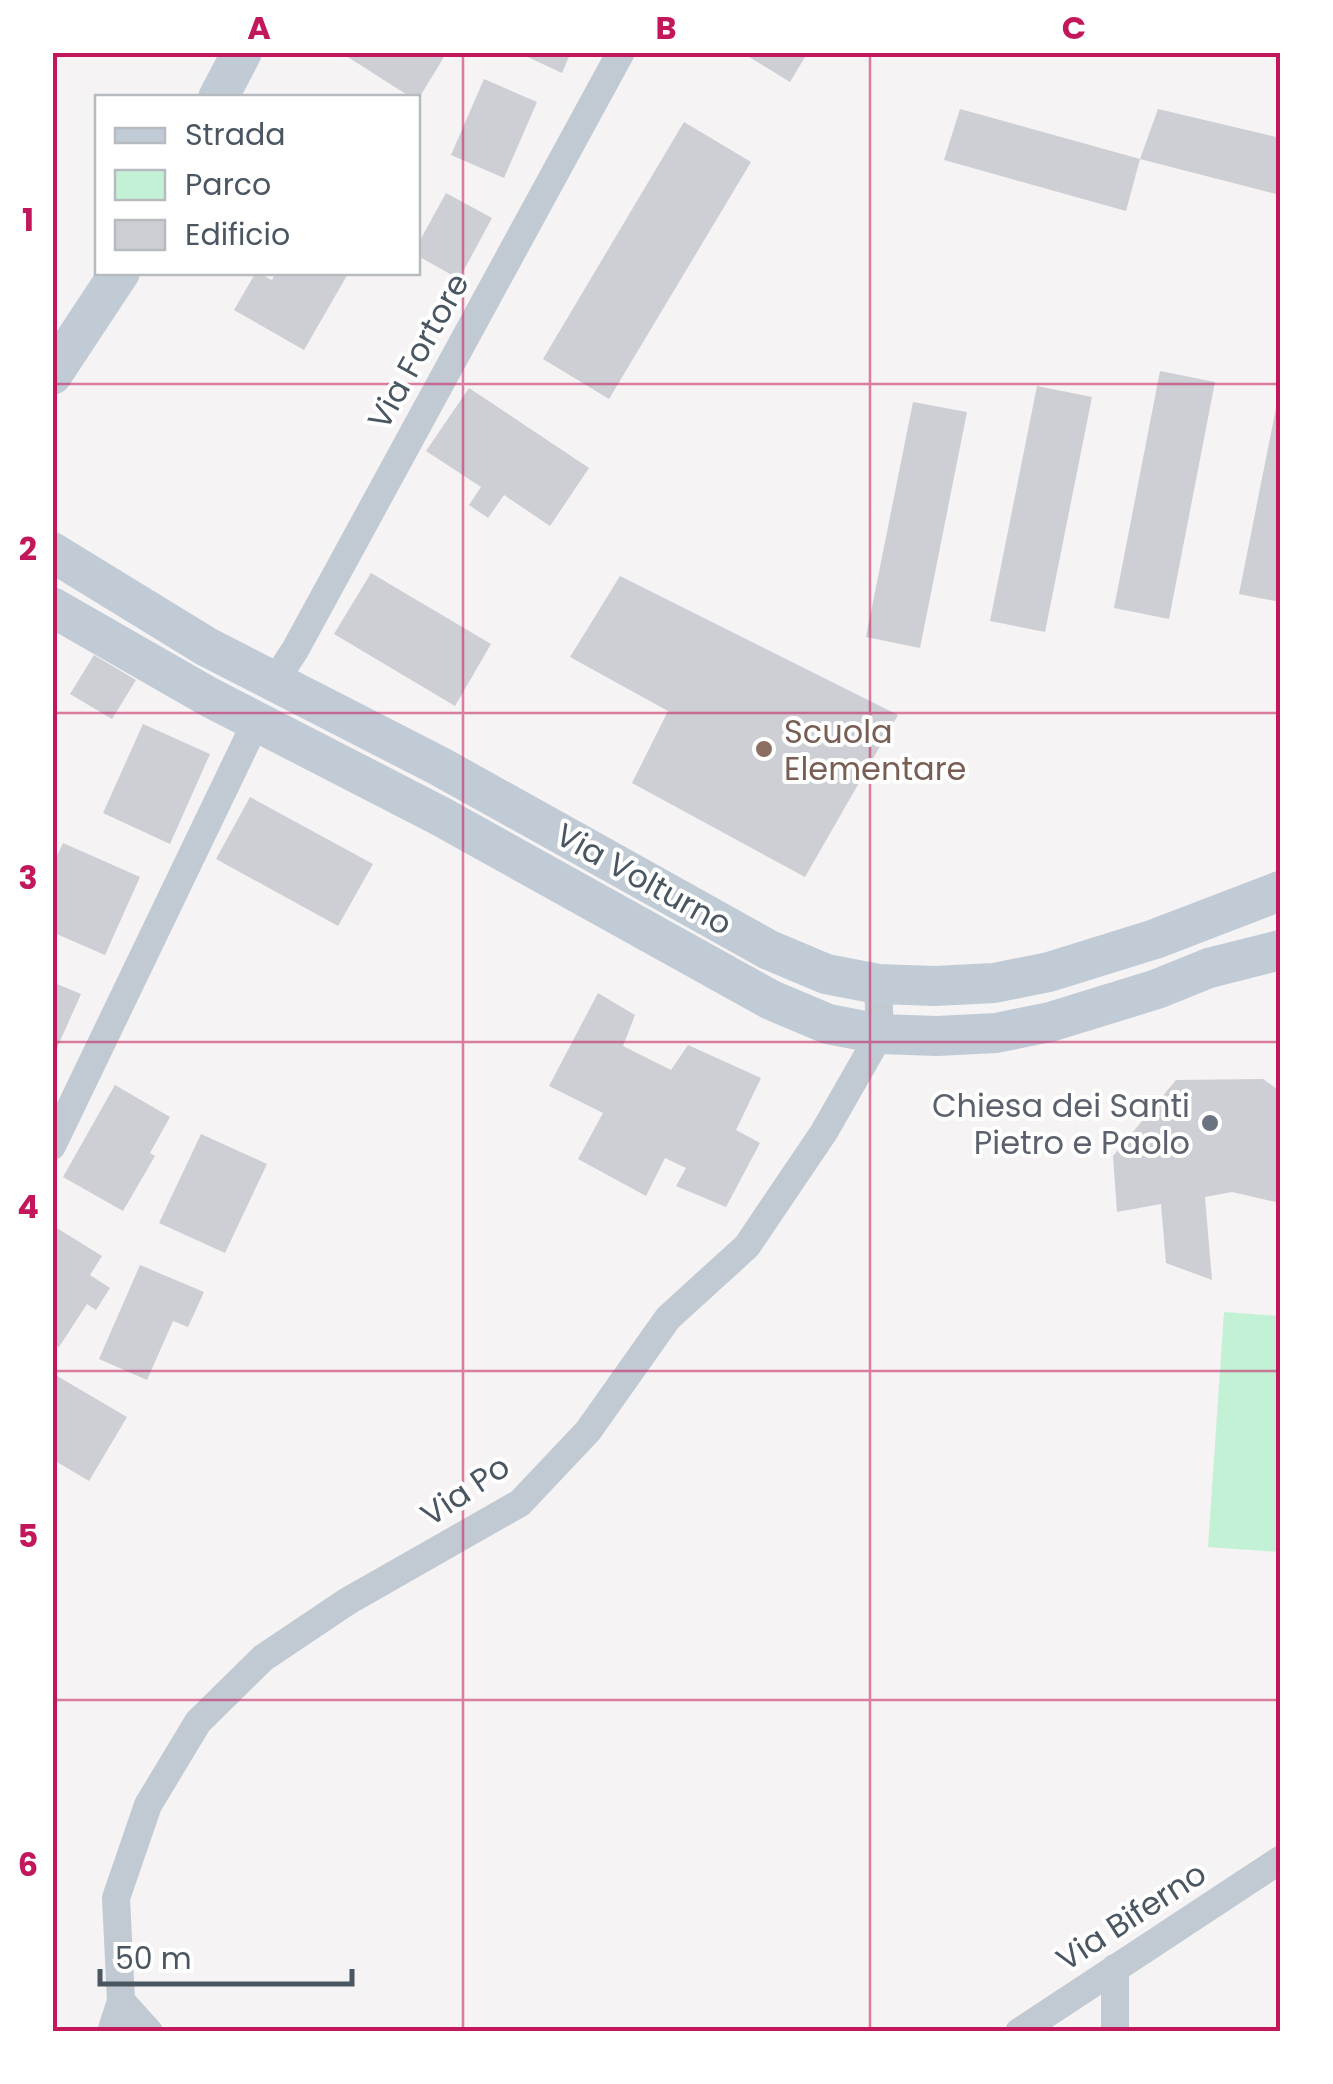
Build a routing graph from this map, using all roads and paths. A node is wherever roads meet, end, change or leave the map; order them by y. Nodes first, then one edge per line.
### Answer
1 (242, 52) edge
2 (621, 52) edge
3 (220, 95) edge
4 (118, 275) edge
5 (52, 375) edge
6 (52, 552) edge
7 (52, 607) edge
8 (274, 682) junction
9 (256, 722) junction
10 (1280, 891) edge
11 (1280, 950) edge
12 (878, 984) junction
13 (880, 1034) junction
14 (52, 1146) edge
15 (1280, 1860) edge
16 (1115, 1968) junction
17 (121, 2001) junction
18 (112, 2032) edge
19 (149, 2032) edge
20 (1019, 2032) edge
21 (1116, 2032) edge

1 - 3 street
2 - 8 street, Via Fortore
4 - 5 street
6 - 8 street, Via Volturno
7 - 9 street, Via Volturno
8 - 12 street, Via Volturno
9 - 13 street, Via Volturno
9 - 14 street
10 - 12 street, Via Volturno
11 - 13 street, Via Volturno
12 - 13 street
13 - 17 street, Via Po
15 - 16 street, Via Biferno
16 - 20 street, Via Biferno
16 - 21 street
17 - 18 street, Via Po
17 - 19 street

